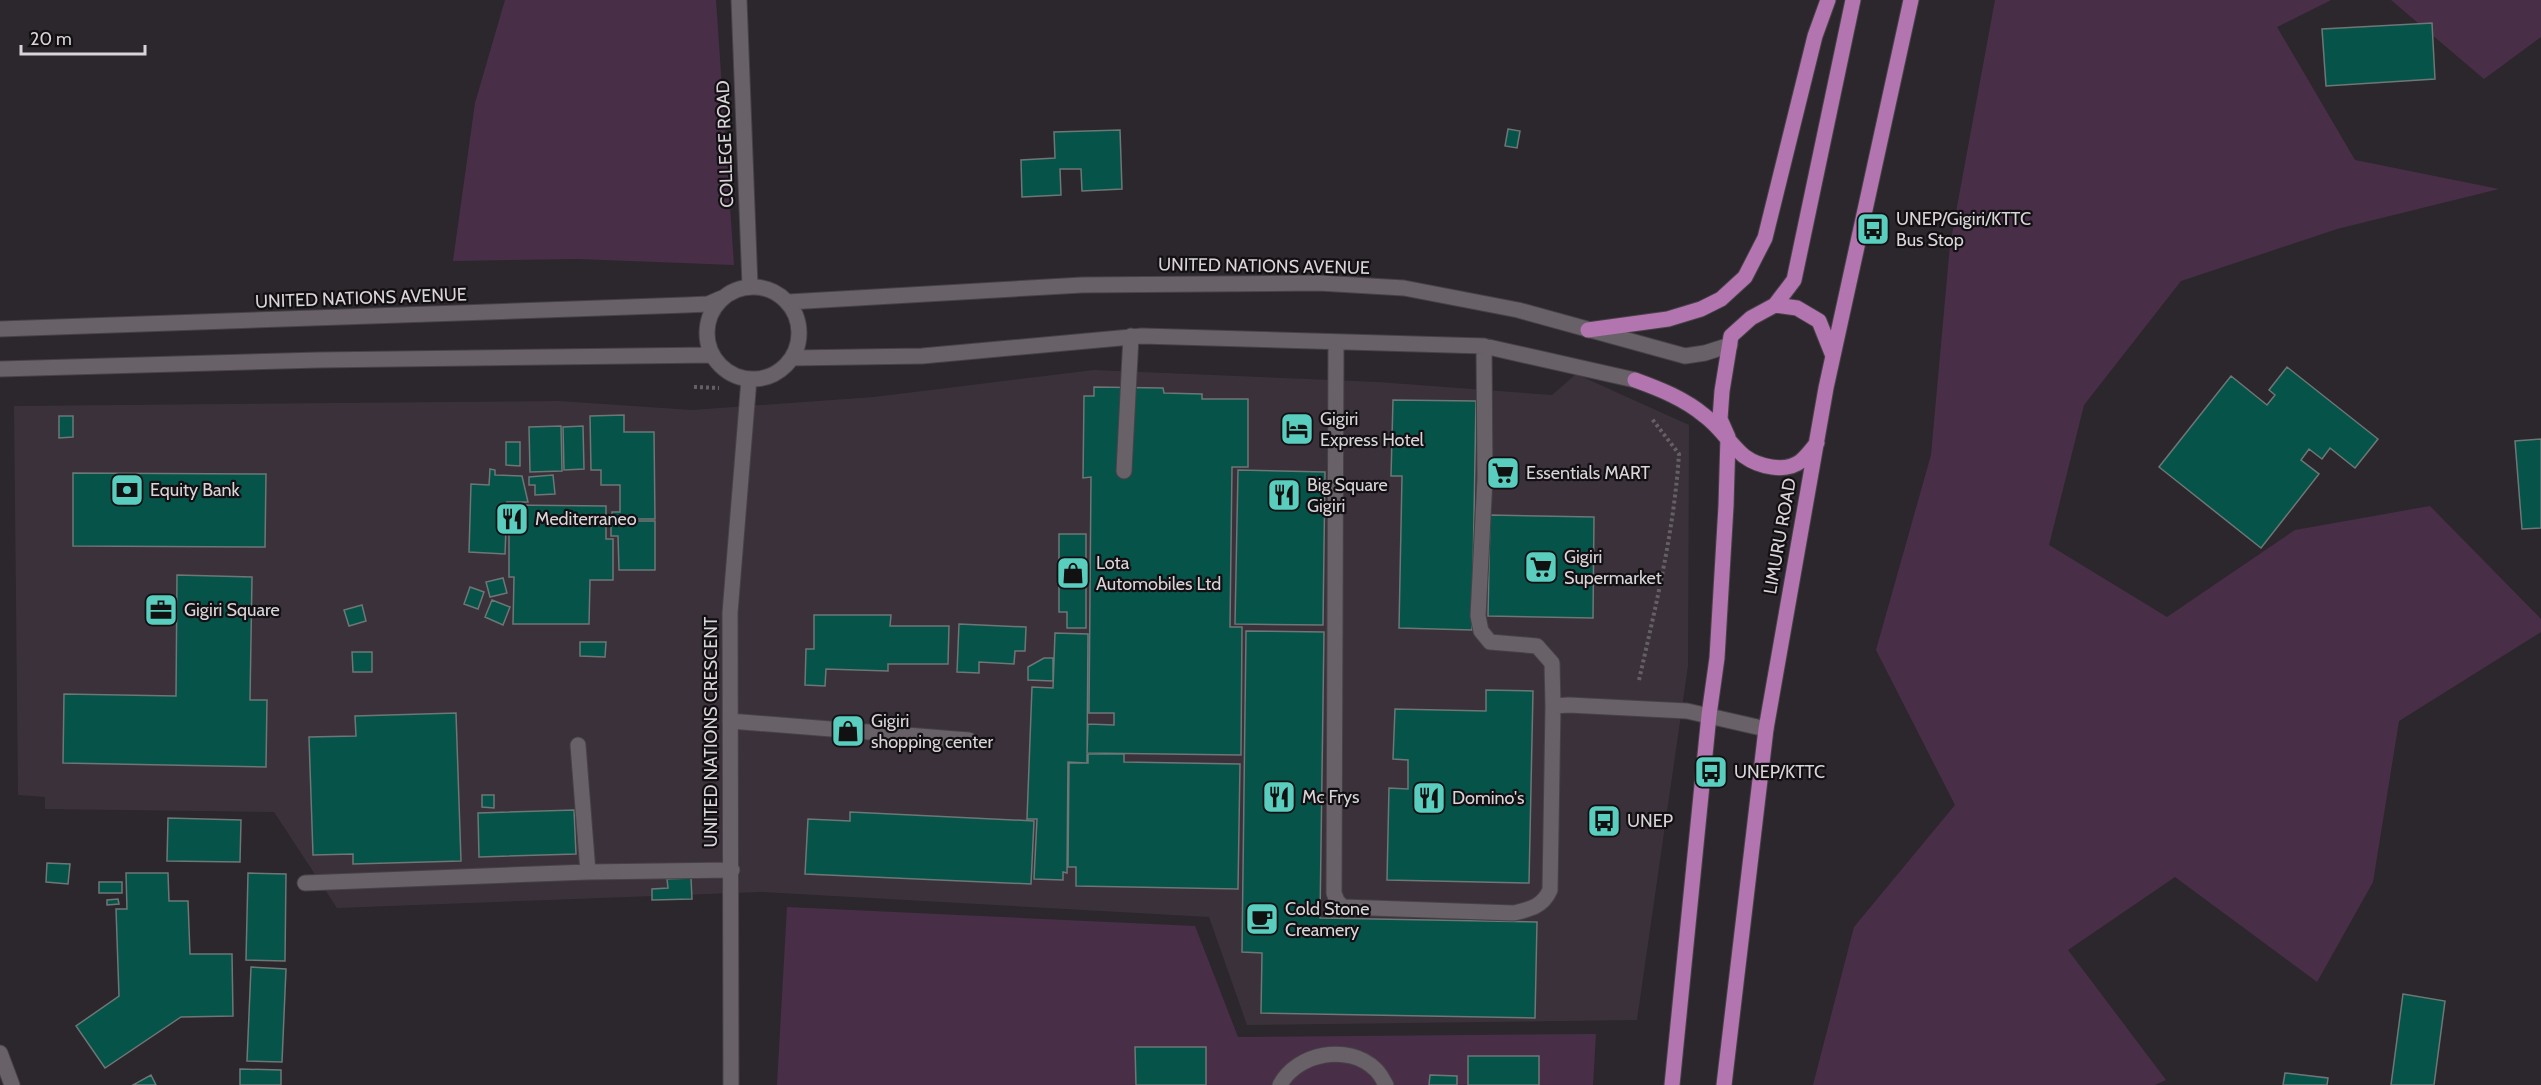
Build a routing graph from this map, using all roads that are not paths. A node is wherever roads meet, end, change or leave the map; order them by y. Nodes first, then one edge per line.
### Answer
1 (739, 0) edge
2 (1828, 0) edge
3 (1853, 0) edge
4 (1911, 0) edge
5 (750, 286) junction
6 (722, 298) junction
7 (788, 302) junction
8 (1775, 305) junction
9 (0, 329) edge
10 (1588, 330) junction
11 (1131, 336) junction
12 (1336, 342) junction
13 (1731, 345) junction
14 (1484, 346) junction
15 (712, 355) junction
16 (1833, 356) junction
17 (792, 358) junction
18 (0, 369) edge
19 (1635, 380) joint
20 (749, 384) junction
21 (1728, 437) junction
22 (1817, 443) junction
23 (1124, 471) dead end
24 (1553, 706) junction
25 (1709, 715) junction
26 (730, 721) junction
27 (1766, 729) junction
28 (969, 740) dead end
29 (578, 745) dead end
30 (732, 870) junction
31 (588, 872) junction
32 (305, 883) dead end
33 (0, 1053) edge
34 (12, 1085) edge
35 (731, 1085) edge
36 (1280, 1085) edge
37 (1386, 1085) edge
38 (1672, 1085) edge
39 (1724, 1085) edge

1 - 5 street, COLLEGE ROAD
2 - 10 main road
3 - 8 main road
4 - 16 main road, LIMURU ROAD
5 - 6 street
5 - 7 street
6 - 9 street, UNITED NATIONS AVENUE
6 - 15 street
7 - 10 street, UNITED NATIONS AVENUE
7 - 17 street
8 - 13 main road
8 - 16 main road
10 - 13 street, UNITED NATIONS AVENUE
11 - 12 street
11 - 17 street
11 - 23 street
12 - 14 street
12 - 24 street
13 - 21 main road
14 - 19 street
14 - 24 street
15 - 18 street
15 - 20 street
16 - 22 main road, LIMURU ROAD
17 - 20 street
19 - 21 main road
20 - 26 street, UNITED NATIONS CRESCENT
21 - 22 main road
21 - 25 main road
22 - 27 main road, LIMURU ROAD
24 - 25 street
25 - 27 street
25 - 38 main road
26 - 28 street
26 - 30 street, UNITED NATIONS CRESCENT
27 - 39 main road, LIMURU ROAD
29 - 31 street
30 - 31 street
30 - 35 street, UNITED NATIONS CRESCENT
31 - 32 street
33 - 34 street
36 - 37 street

